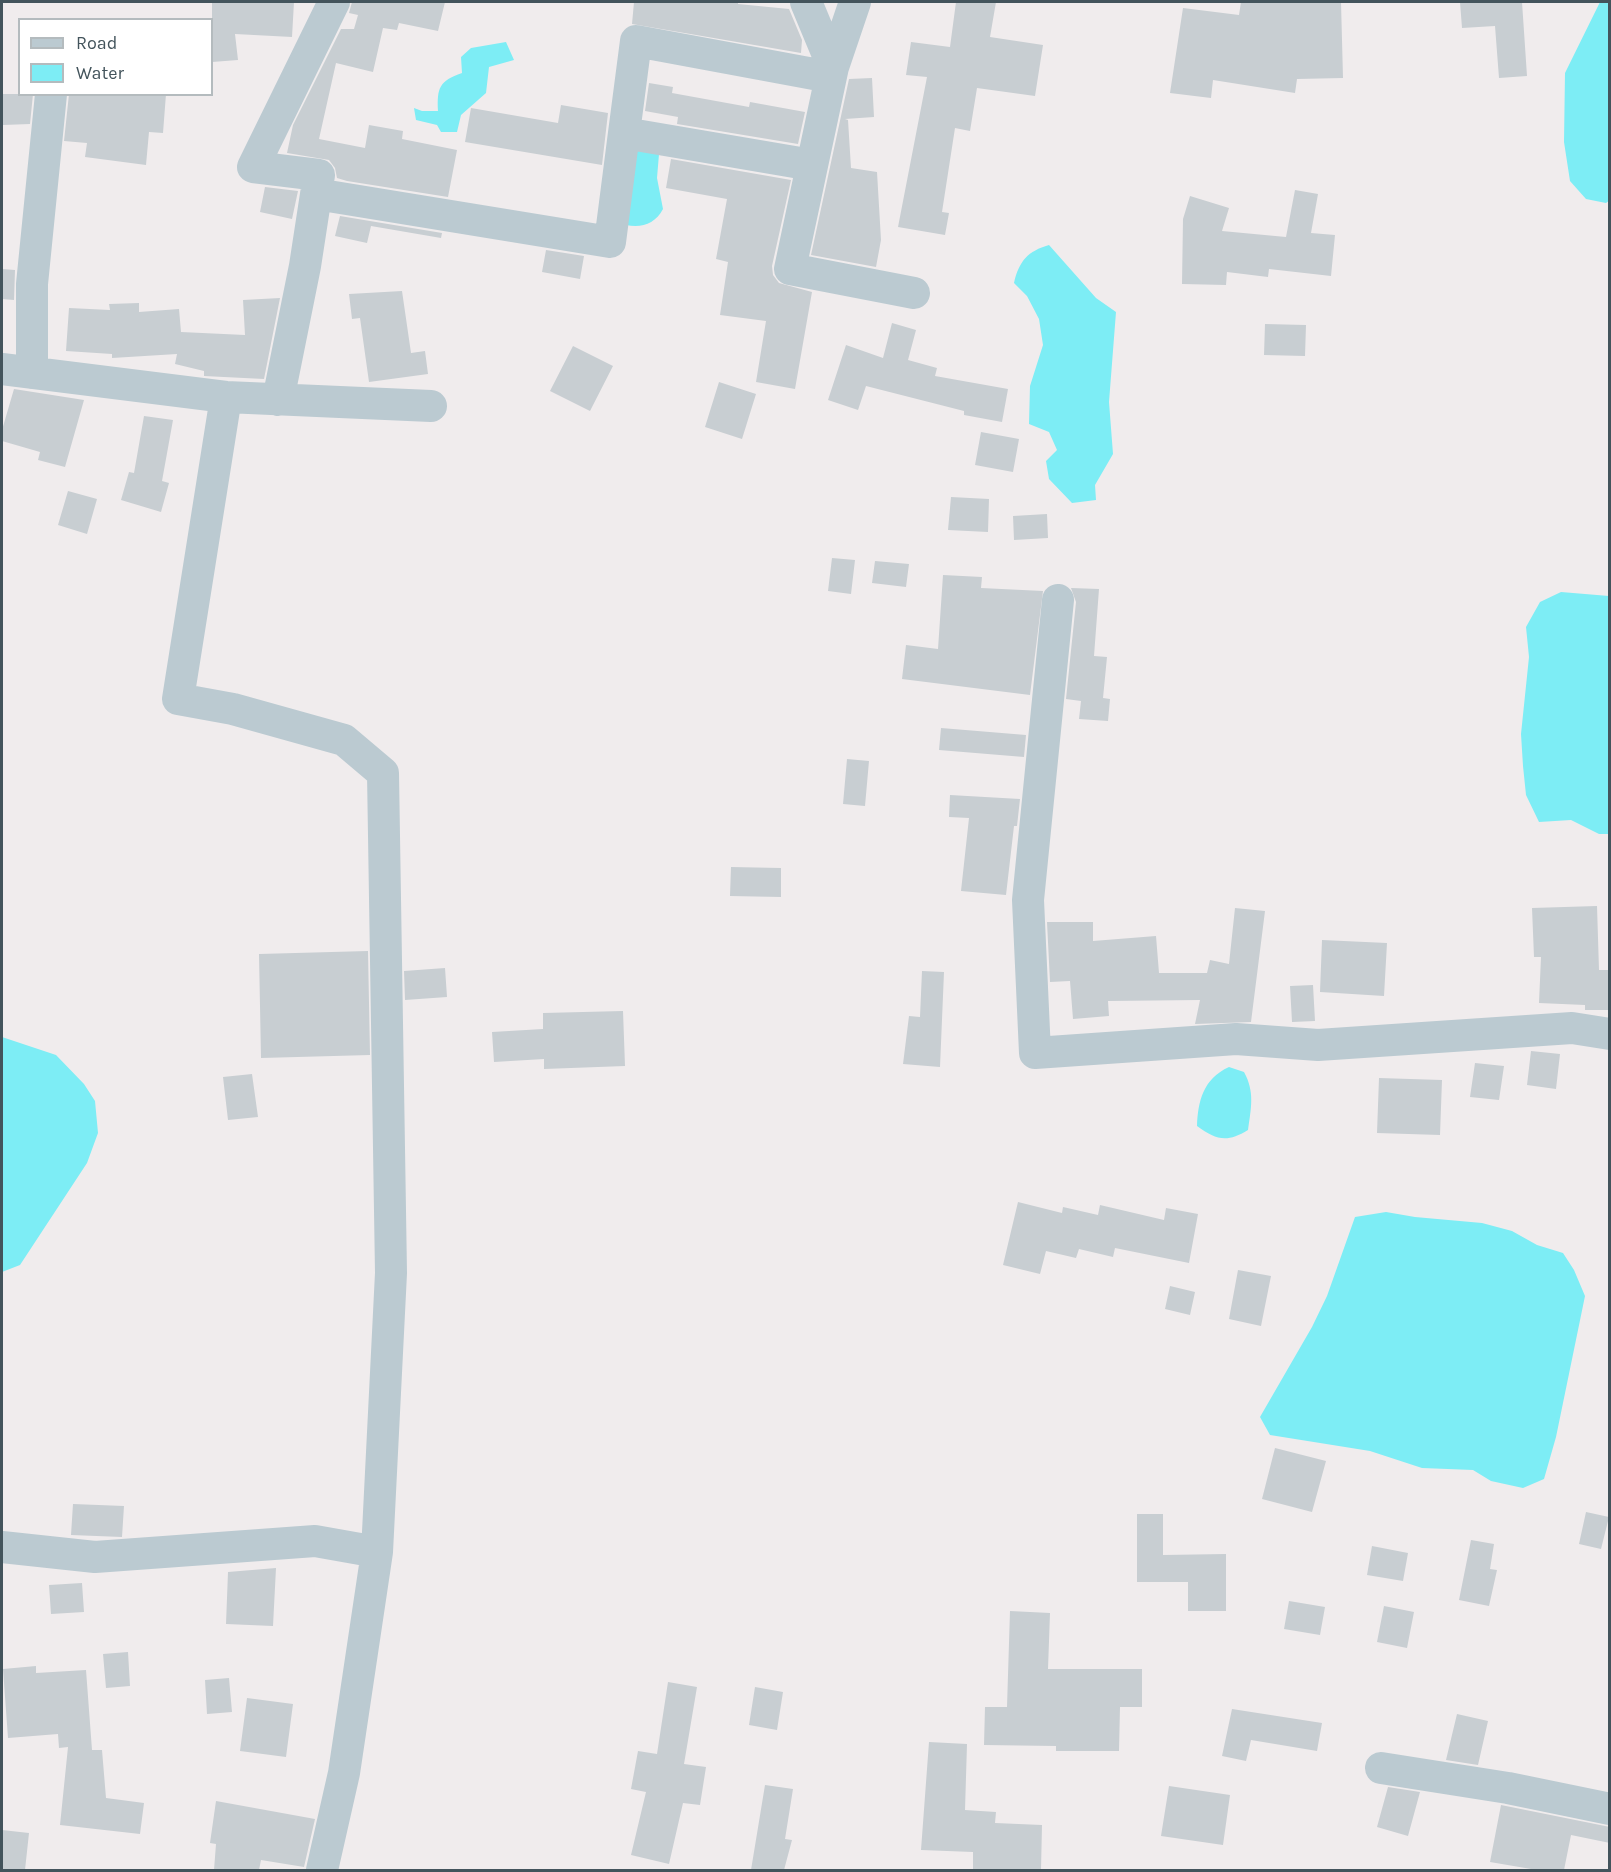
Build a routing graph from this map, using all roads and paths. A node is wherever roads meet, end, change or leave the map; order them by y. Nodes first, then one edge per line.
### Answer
1 (334, 2) edge
2 (806, 2) edge
3 (855, 2) edge
4 (832, 72) junction
5 (51, 96) edge
6 (624, 133) junction
7 (812, 165) junction
8 (316, 194) junction
9 (914, 293) dead end
10 (2, 369) edge
11 (32, 373) junction
12 (226, 397) junction
13 (278, 400) junction
14 (431, 406) dead end
15 (1058, 600) dead end
16 (1610, 1034) edge
17 (2, 1547) edge
18 (377, 1552) junction
19 (1381, 1768) dead end
20 (1610, 1809) edge
21 (322, 1870) edge

1 - 8 street
2 - 4 street
3 - 4 street
4 - 6 street
4 - 7 street
5 - 11 street
6 - 7 street
6 - 8 street
7 - 9 street
8 - 13 street
10 - 11 street
11 - 12 street
12 - 13 street
12 - 18 street
13 - 14 street
15 - 16 street
17 - 18 street
18 - 21 street
19 - 20 street

